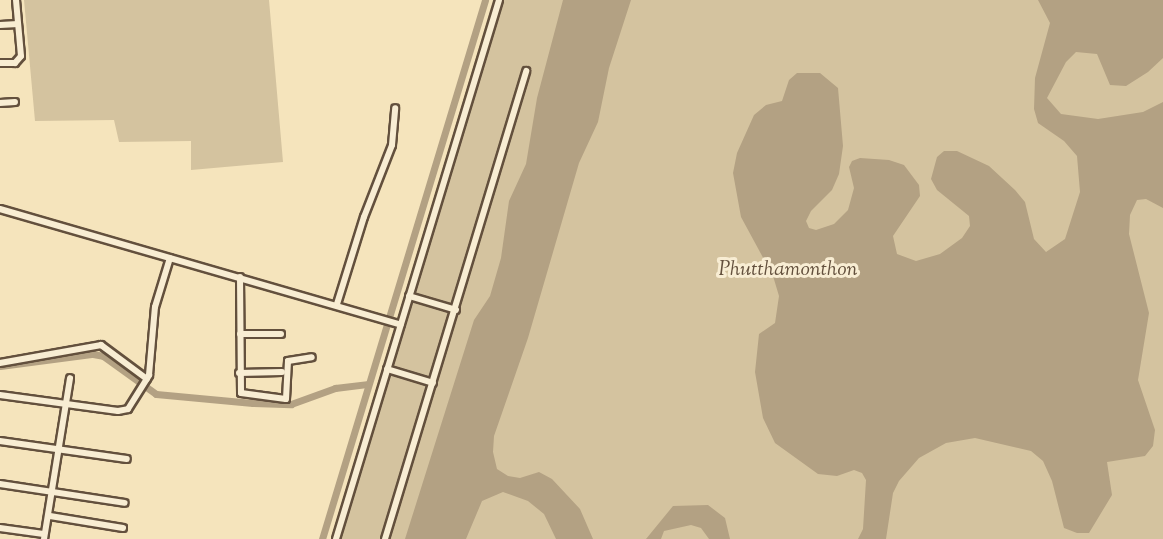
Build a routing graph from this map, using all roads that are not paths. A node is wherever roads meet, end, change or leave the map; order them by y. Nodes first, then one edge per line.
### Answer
1 (16, 0) edge
2 (499, 0) edge
3 (18, 24) junction
4 (0, 25) edge
5 (0, 63) edge
6 (526, 71) dead end
7 (15, 102) dead end
8 (0, 103) edge
9 (395, 108) dead end
10 (0, 209) edge
11 (170, 258) junction
12 (240, 277) junction
13 (409, 296) junction
14 (337, 304) junction
15 (456, 310) junction
16 (401, 325) junction
17 (240, 334) junction
18 (281, 334) dead end
19 (312, 357) dead end
20 (0, 363) edge
21 (387, 369) junction
22 (282, 372) dead end
23 (239, 373) junction
24 (70, 378) dead end
25 (147, 380) junction
26 (433, 383) junction
27 (0, 395) edge
28 (66, 404) junction
29 (0, 441) edge
30 (59, 448) junction
31 (127, 459) dead end
32 (0, 484) edge
33 (53, 492) junction
34 (125, 503) dead end
35 (50, 516) junction
36 (0, 528) edge
37 (123, 528) dead end
38 (44, 537) edge
39 (336, 539) edge
40 (385, 539) edge

1 - 3 street
2 - 13 street
3 - 4 street
3 - 5 street
6 - 15 street
7 - 8 street
9 - 14 street
10 - 11 street
11 - 12 street
11 - 25 street
12 - 14 street
12 - 17 street
13 - 15 street
13 - 16 street
14 - 16 street
15 - 26 street
16 - 21 street
17 - 18 street
17 - 23 street
19 - 23 street
20 - 25 street
21 - 26 street
21 - 39 street
22 - 23 street
24 - 28 street
25 - 28 street
26 - 40 street
27 - 28 street
28 - 30 street
29 - 30 street
30 - 31 street
30 - 33 street
32 - 33 street
33 - 34 street
33 - 35 street
35 - 37 street
35 - 38 street
36 - 38 street

